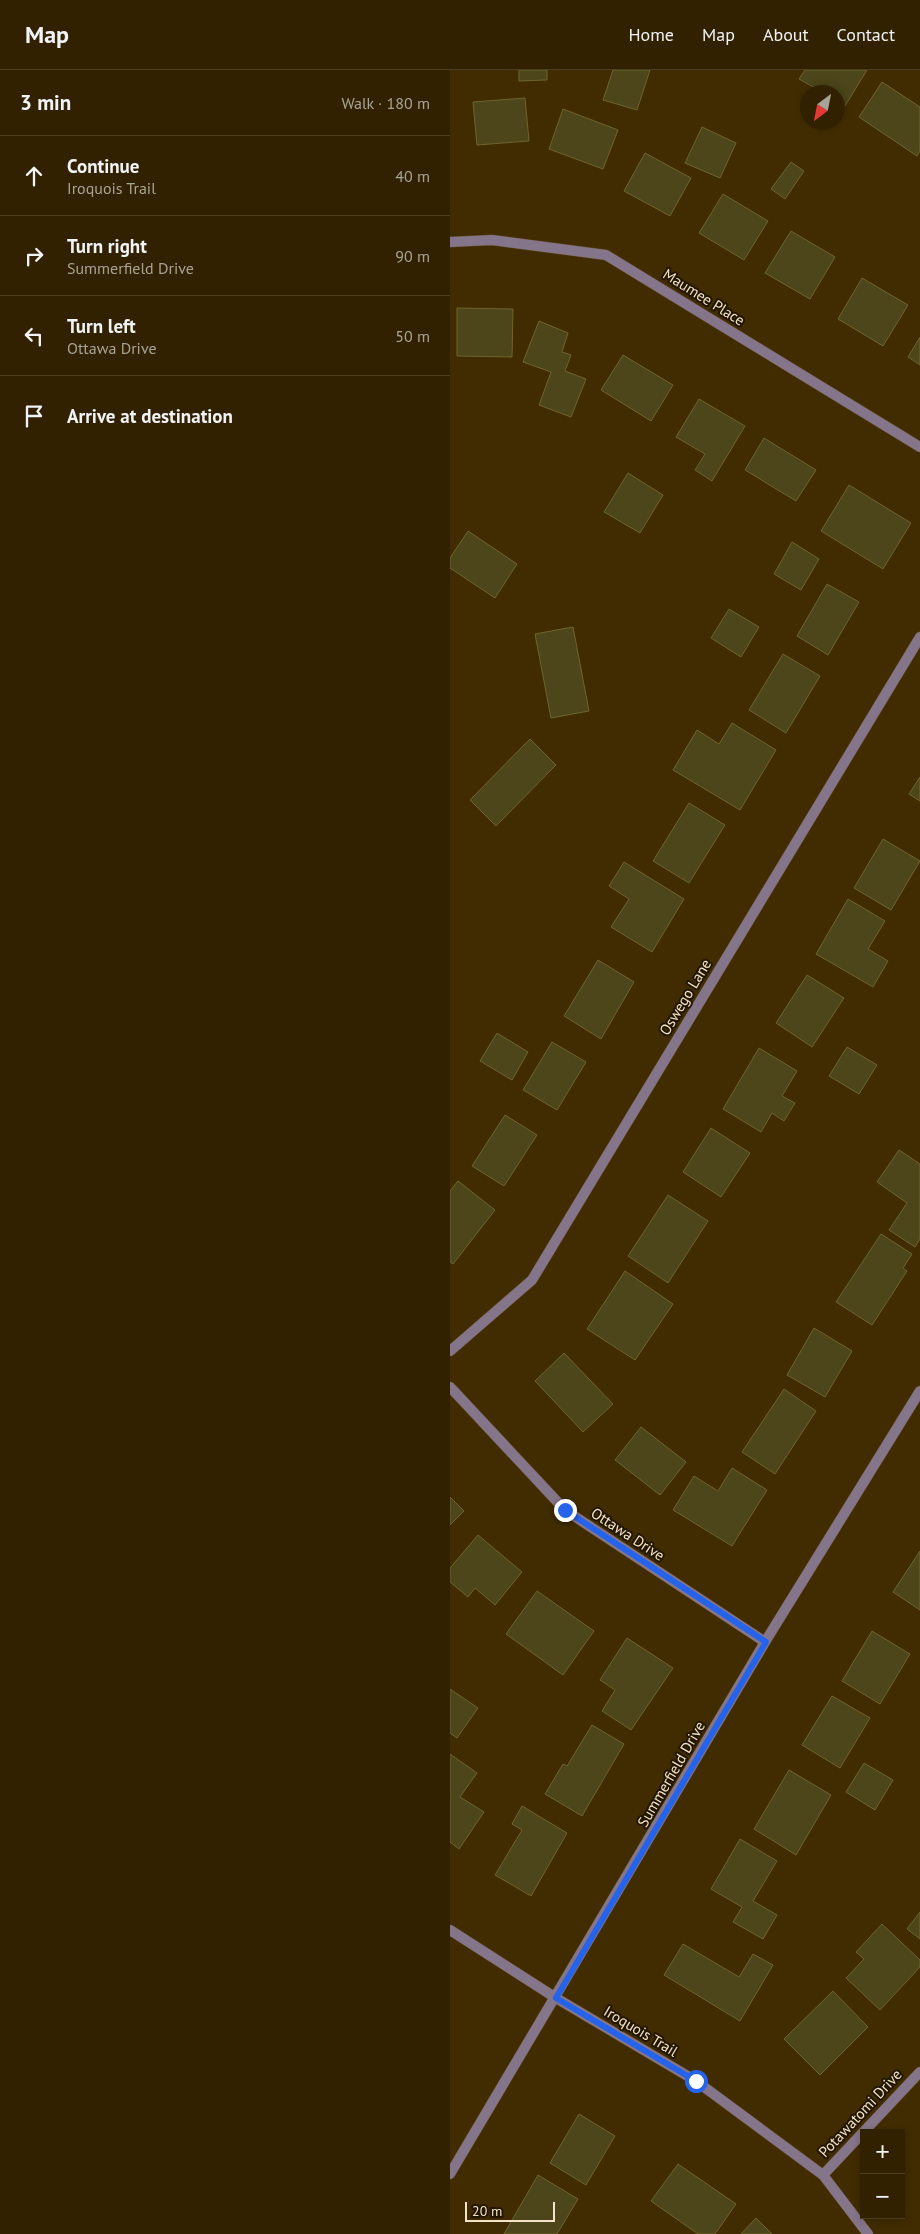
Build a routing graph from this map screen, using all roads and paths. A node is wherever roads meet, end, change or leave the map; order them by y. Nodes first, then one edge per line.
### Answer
1 (450, 242) edge
2 (920, 448) edge
3 (920, 637) edge
4 (450, 1351) edge
5 (450, 1387) edge
6 (920, 1392) edge
7 (766, 1642) junction
8 (450, 1930) edge
9 (556, 1998) junction
10 (920, 2072) edge
11 (450, 2174) edge
12 (823, 2175) junction
13 (868, 2234) edge

1 - 2 street, Maumee Place
3 - 4 street, Oswego Lane
5 - 7 street, Ottawa Drive
6 - 7 street, Summerfield Drive
7 - 9 street, Summerfield Drive
8 - 9 street, Iroquois Trail
9 - 11 street, Summerfield Drive
9 - 12 street, Iroquois Trail
10 - 12 street, Potawatomi Drive
12 - 13 street, Iroquois Trail

